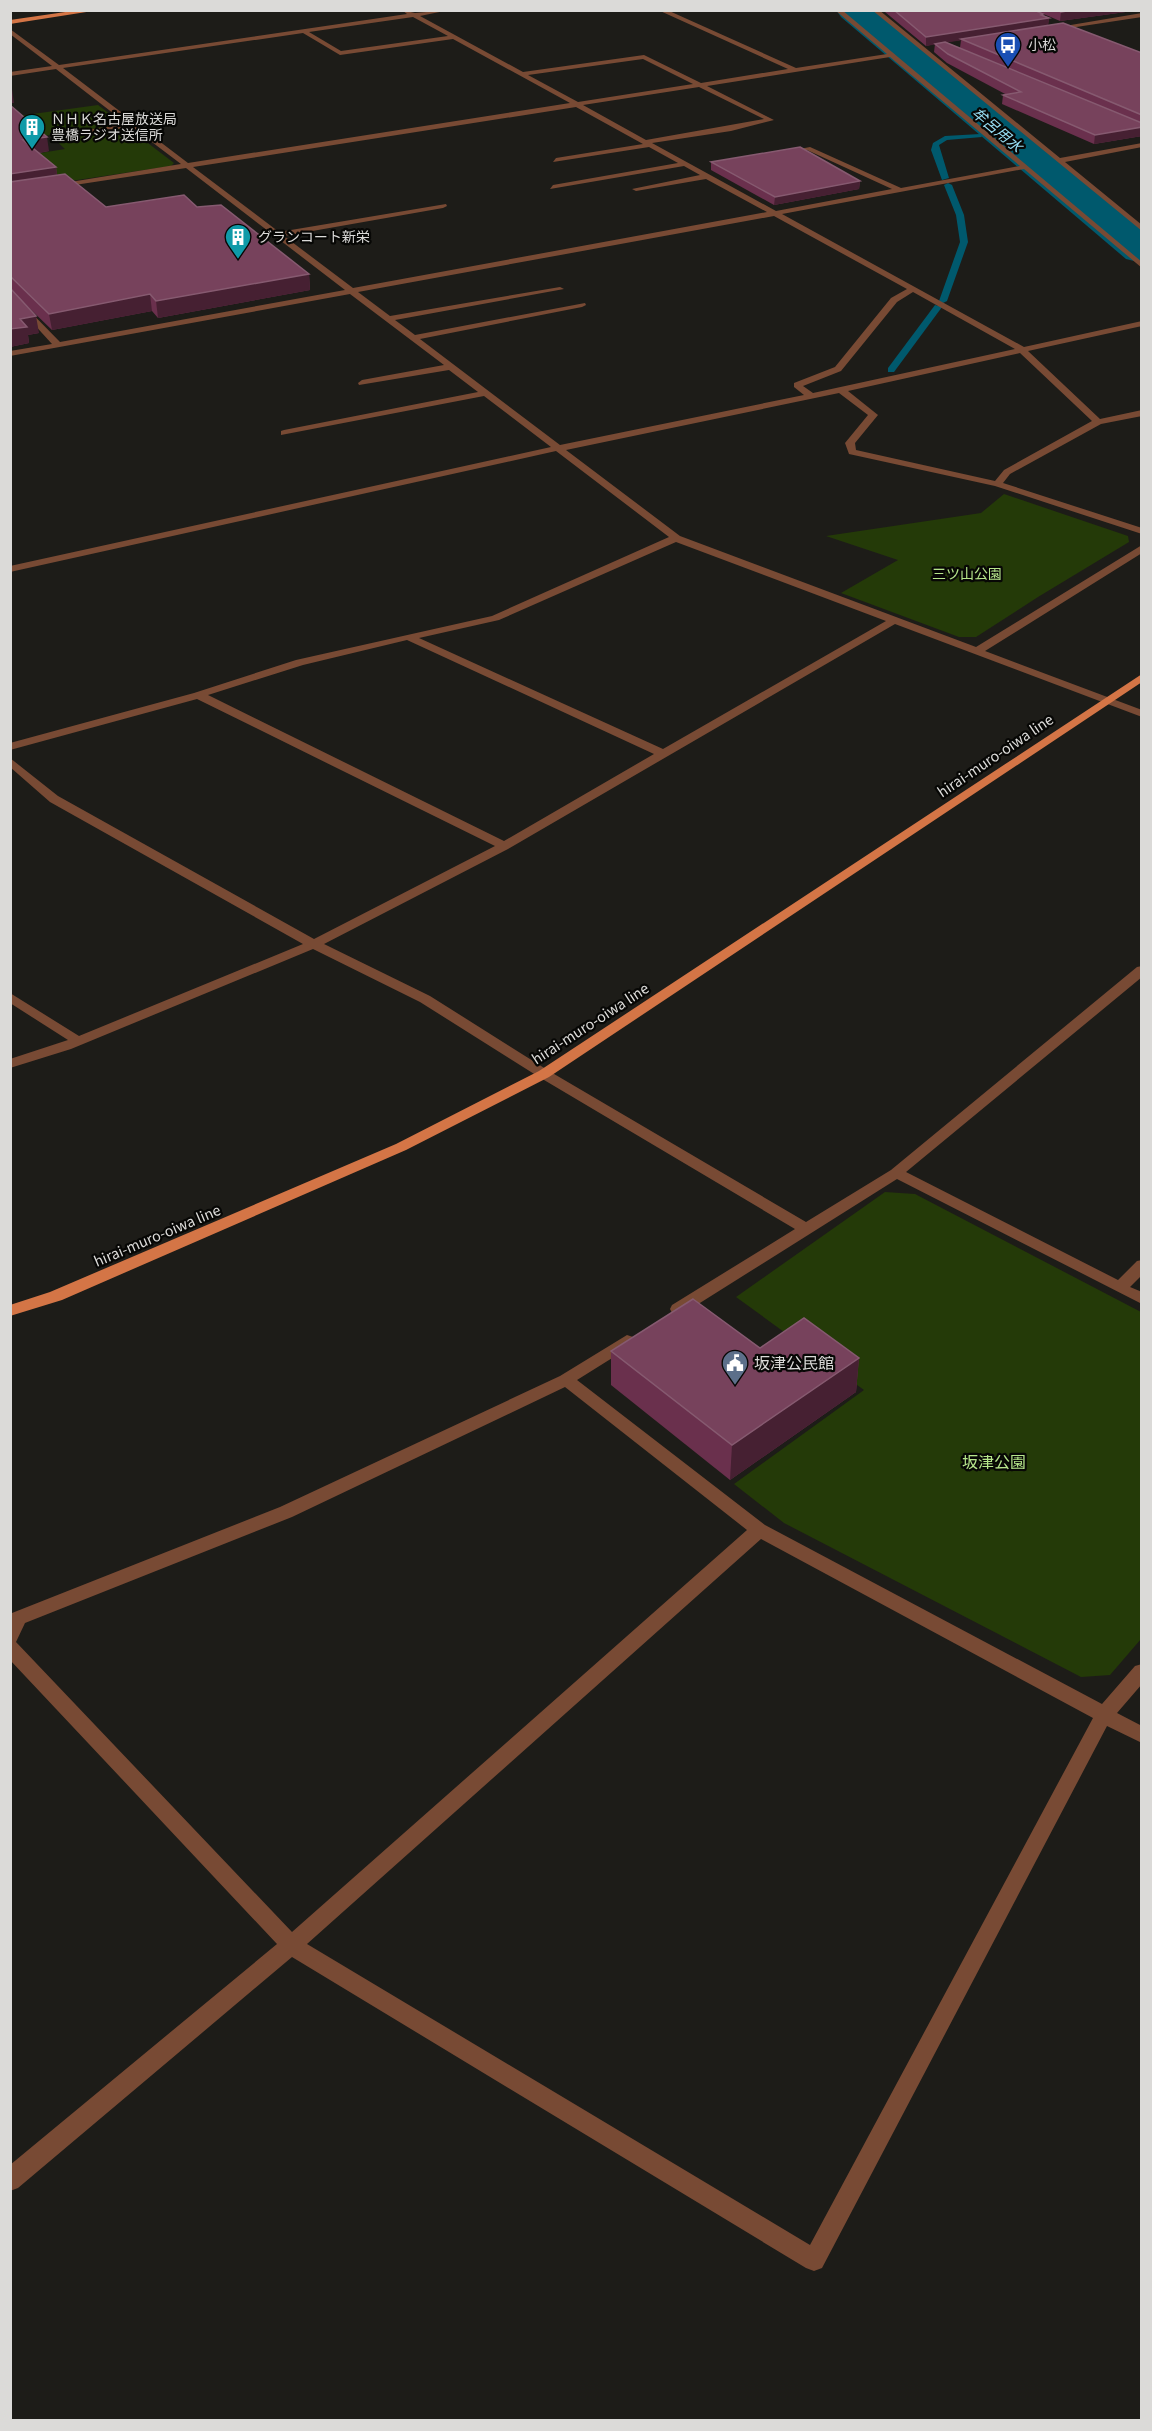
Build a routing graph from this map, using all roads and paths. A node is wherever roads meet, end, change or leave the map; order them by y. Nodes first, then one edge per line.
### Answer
1 (47, 10) edge
2 (96, 10) edge
3 (405, 10) edge
4 (446, 10) edge
5 (661, 10) edge
6 (838, 10) edge
7 (875, 10) edge
8 (10, 15) edge
9 (1142, 15) edge
10 (416, 16) junction
11 (10, 22) edge
12 (1053, 23) edge
13 (1064, 27) junction
14 (1042, 30) edge
15 (10, 31) edge
16 (1075, 31) edge
17 (306, 33) junction
18 (893, 33) dead end
19 (902, 33) junction
20 (884, 34) dead end
21 (867, 35) junction
22 (454, 37) junction
23 (933, 48) edge
24 (922, 50) junction
25 (891, 55) junction
26 (56, 68) junction
27 (797, 71) junction
28 (10, 74) edge
29 (523, 74) junction
30 (703, 85) junction
31 (577, 104) junction
32 (990, 106) junction
33 (972, 107) dead end
34 (981, 107) dead end
35 (960, 108) junction
36 (132, 125) junction
37 (59, 136) dead end
38 (648, 143) junction
39 (1142, 145) edge
40 (774, 154) edge
41 (556, 160) dead end
42 (1058, 161) junction
43 (686, 164) junction
44 (186, 166) junction
45 (706, 166) dead end
46 (1025, 167) junction
47 (694, 169) junction
48 (708, 176) junction
49 (553, 187) dead end
50 (45, 188) edge
51 (636, 189) dead end
52 (898, 189) junction
53 (444, 206) dead end
54 (775, 212) junction
55 (1142, 229) edge
56 (276, 235) junction
57 (1142, 266) edge
58 (561, 289) dead end
59 (913, 289) junction
60 (351, 292) junction
61 (10, 293) edge
62 (582, 305) dead end
63 (388, 319) junction
64 (1142, 322) edge
65 (412, 338) junction
66 (58, 345) junction
67 (1020, 348) junction
68 (10, 354) edge
69 (450, 367) junction
70 (362, 383) dead end
71 (841, 390) junction
72 (484, 393) junction
73 (811, 396) junction
74 (1142, 413) edge
75 (1098, 422) junction
76 (284, 433) dead end
77 (557, 448) junction
78 (997, 484) junction
79 (1142, 531) edge
80 (676, 538) junction
81 (1142, 548) edge
82 (10, 569) edge
83 (893, 621) junction
84 (408, 637) junction
85 (976, 652) junction
86 (1142, 677) edge
87 (198, 695) junction
88 (1107, 701) junction
89 (1142, 714) edge
90 (10, 747) edge
91 (663, 753) junction
92 (10, 761) edge
93 (504, 846) junction
94 (316, 943) junction
95 (1142, 970) edge
96 (10, 997) edge
97 (78, 1041) junction
98 (10, 1064) edge
99 (544, 1074) junction
100 (896, 1173) junction
101 (804, 1228) junction
102 (1142, 1265) edge
103 (1120, 1288) junction
104 (1142, 1299) edge
105 (10, 1311) edge
106 (666, 1317) edge
107 (636, 1336) edge
108 (567, 1380) junction
109 (759, 1530) junction
110 (10, 1637) edge
111 (10, 1647) edge
112 (1142, 1671) edge
113 (1103, 1716) junction
114 (1142, 1736) edge
115 (291, 1945) junction
116 (10, 2180) edge

1 - 8 main road
2 - 11 main road
3 - 10 street
4 - 10 street
5 - 27 street
6 - 21 street
7 - 19 street
9 - 13 street
10 - 17 street
10 - 22 street
12 - 13 street
13 - 14 street
13 - 16 street
15 - 26 street
17 - 22 street
17 - 26 street
18 - 19 street
19 - 24 street
20 - 21 street
21 - 25 street
22 - 29 street
23 - 24 street
24 - 32 street
25 - 27 street
25 - 35 street
26 - 28 street
26 - 36 street
27 - 30 street
29 - 30 street
29 - 31 street
30 - 31 street
30 - 38 street
31 - 38 street
31 - 44 street
32 - 34 street
32 - 42 street
33 - 35 street
35 - 46 street
36 - 37 street
36 - 44 street
38 - 41 street
38 - 43 street
39 - 42 street
40 - 52 street
42 - 55 street
43 - 47 street
43 - 49 street
44 - 50 street
44 - 56 street
45 - 47 street
46 - 52 street
46 - 57 street
47 - 48 street
48 - 51 street
48 - 54 street
52 - 54 street
53 - 56 street
54 - 59 street
54 - 60 street
56 - 60 street
58 - 63 street
59 - 67 street
59 - 73 street
60 - 63 street
60 - 66 street
61 - 66 street
62 - 65 street
63 - 65 street
64 - 67 street
65 - 69 street
66 - 68 street
67 - 71 street
67 - 75 street
69 - 70 street
69 - 72 street
71 - 73 street
71 - 78 street
72 - 76 street
72 - 77 street
73 - 77 street
74 - 75 street
75 - 78 street
77 - 80 street
77 - 82 street
78 - 79 street
80 - 83 street
80 - 84 street
81 - 85 street
83 - 85 street
83 - 91 street
84 - 87 street
84 - 91 street
85 - 88 street
86 - 88 main road, hirai-muro-oiwa line
87 - 90 street
87 - 93 street
88 - 89 street
88 - 99 main road, hirai-muro-oiwa line
91 - 93 street
92 - 94 street
93 - 94 street
94 - 97 street
94 - 99 street
95 - 100 street
96 - 97 street
97 - 98 street
99 - 101 street
99 - 105 main road, hirai-muro-oiwa line
100 - 101 street
100 - 103 street
101 - 106 street
102 - 103 street
103 - 104 street
107 - 108 street
108 - 109 street
108 - 110 street
109 - 113 street
109 - 115 street
111 - 115 street
112 - 113 street
113 - 114 street
113 - 115 street
115 - 116 street

